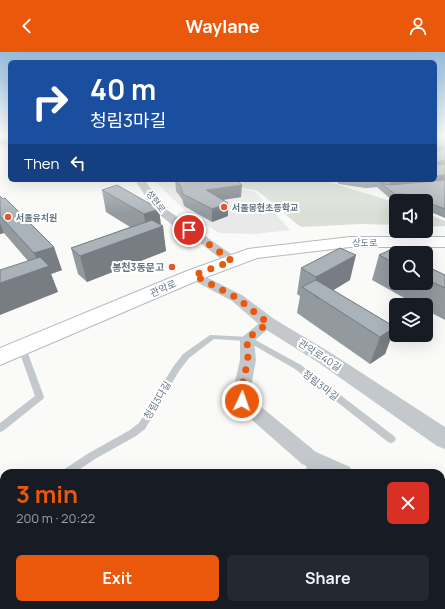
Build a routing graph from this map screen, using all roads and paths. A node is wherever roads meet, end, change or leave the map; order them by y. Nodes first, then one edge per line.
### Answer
1 (141, 182) edge
2 (445, 242) edge
3 (334, 243) joint
4 (232, 261) junction
5 (194, 275) junction
6 (268, 323) junction
7 (247, 339) junction
8 (22, 348) junction
9 (0, 357) edge
10 (0, 428) edge
11 (391, 439) dead end
12 (445, 439) edge
13 (312, 466) edge
14 (72, 469) edge
15 (325, 469) edge

1 - 4 street, 성현로
2 - 3 main road, 상도로
3 - 4 main road, 관악로
4 - 5 main road, 관악로
5 - 6 street, 관악로40길
5 - 8 main road, 관악로
6 - 7 street
6 - 12 street, 관악로40길
7 - 11 lane, 청림3마길
7 - 13 street
7 - 14 lane, 청림3다길
8 - 9 main road, 관악로
8 - 10 lane
13 - 15 street

